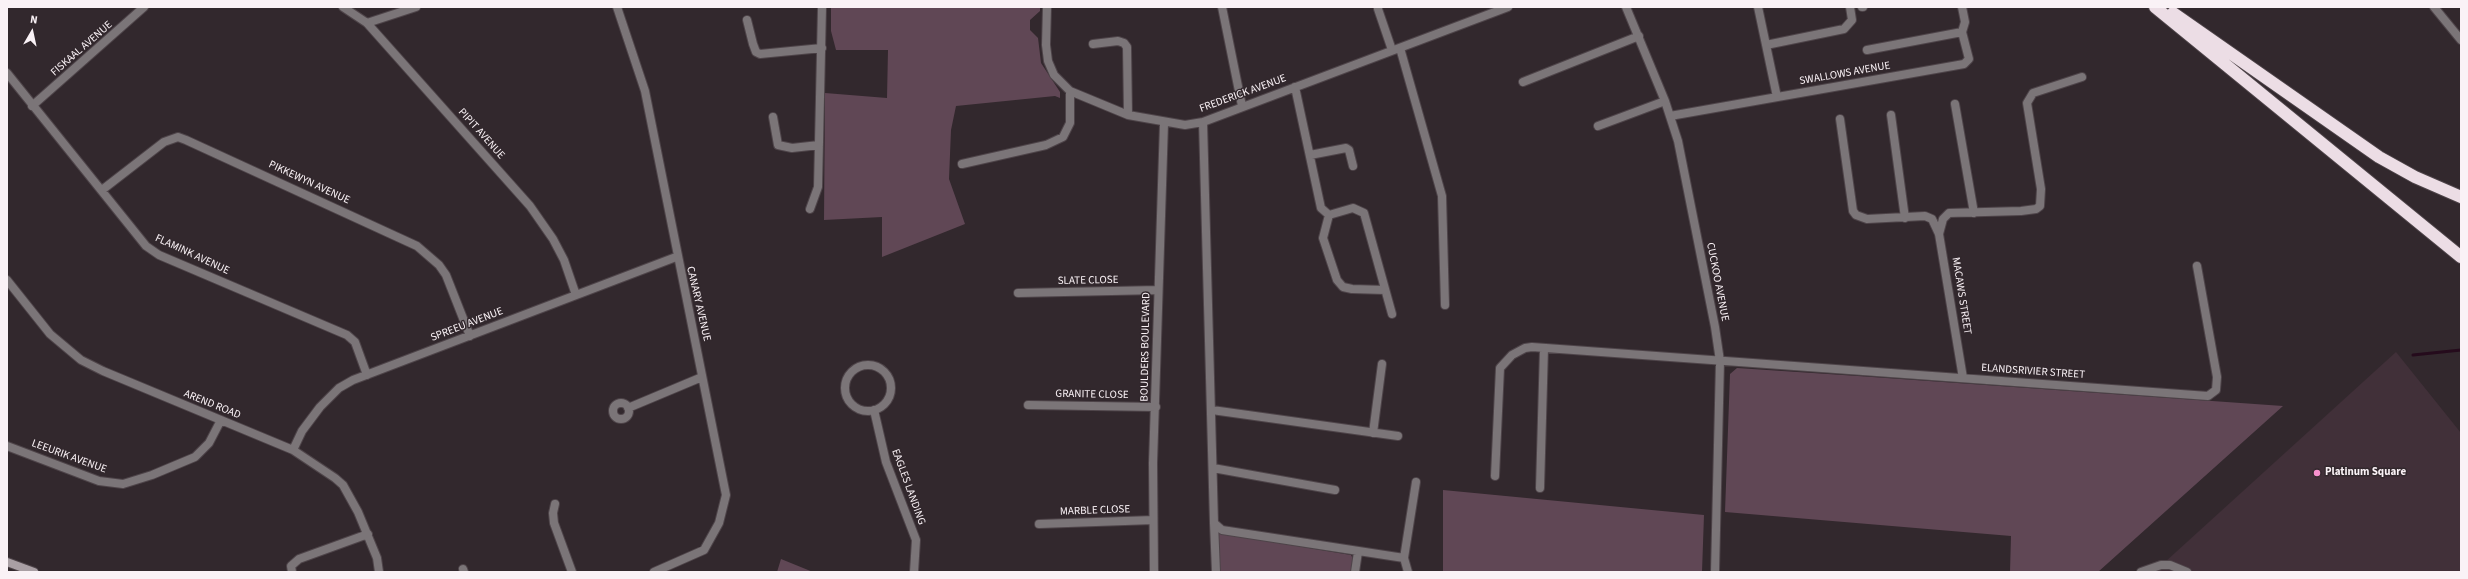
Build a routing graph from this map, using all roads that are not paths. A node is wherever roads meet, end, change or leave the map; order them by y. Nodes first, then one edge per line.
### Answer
1 (144, 7) edge
2 (343, 7) edge
3 (416, 7) edge
4 (617, 7) edge
5 (822, 7) edge
6 (1222, 7) edge
7 (1508, 7) edge
8 (1626, 7) edge
9 (1758, 7) edge
10 (1850, 7) edge
11 (1962, 7) edge
12 (2155, 7) edge
13 (2163, 7) edge
14 (2434, 7) edge
15 (1047, 9) edge
16 (1378, 9) dead end
17 (1492, 10) edge
18 (747, 20) dead end
19 (367, 23) junction
20 (1962, 32) junction
21 (1639, 36) junction
22 (2461, 40) edge
23 (1093, 44) dead end
24 (1766, 45) junction
25 (822, 48) junction
26 (1396, 49) junction
27 (1867, 50) dead end
28 (7, 73) edge
29 (2082, 78) dead end
30 (1523, 82) dead end
31 (1295, 87) junction
32 (1070, 91) junction
33 (1776, 97) junction
34 (1665, 101) junction
35 (1955, 104) dead end
36 (32, 106) junction
37 (1242, 106) junction
38 (1128, 115) junction
39 (1891, 115) dead end
40 (1670, 116) junction
41 (773, 117) dead end
42 (1840, 119) dead end
43 (1203, 122) junction
44 (1164, 123) junction
45 (1598, 126) dead end
46 (820, 145) junction
47 (1310, 155) junction
48 (962, 164) dead end
49 (1353, 166) dead end
50 (102, 190) junction
51 (2461, 197) edge
52 (810, 210) dead end
53 (1974, 213) junction
54 (1329, 216) junction
55 (1905, 218) junction
56 (1939, 234) junction
57 (676, 257) junction
58 (2461, 257) edge
59 (2197, 266) dead end
60 (7, 280) edge
61 (1158, 290) junction
62 (1386, 290) junction
63 (1018, 293) dead end
64 (576, 295) junction
65 (1445, 305) dead end
66 (1392, 314) dead end
67 (470, 336) junction
68 (1544, 348) junction
69 (1720, 361) junction
70 (1382, 364) dead end
71 (367, 375) junction
72 (702, 377) junction
73 (1963, 378) junction
74 (1028, 405) dead end
75 (1156, 406) junction
76 (628, 408) dead end
77 (874, 410) junction
78 (1212, 410) junction
79 (221, 420) junction
80 (1373, 432) junction
81 (1398, 436) dead end
82 (7, 446) edge
83 (293, 450) junction
84 (1213, 468) junction
85 (1495, 476) dead end
86 (1416, 482) dead end
87 (1540, 488) dead end
88 (1335, 490) dead end
89 (555, 504) dead end
90 (1153, 520) junction
91 (1214, 523) junction
92 (1039, 524) dead end
93 (368, 534) junction
94 (1358, 552) junction
95 (1404, 558) junction
96 (7, 562) edge
97 (34, 572) edge
98 (292, 572) edge
99 (380, 572) edge
100 (572, 572) edge
101 (654, 572) edge
102 (914, 572) edge
103 (1154, 572) edge
104 (1216, 572) edge
105 (1355, 572) edge
106 (1408, 572) edge
107 (1715, 572) edge
108 (2141, 572) edge
109 (2187, 572) edge

1 - 36 street, FISKAAL AVENUE
2 - 19 street, PIPIT AVENUE
3 - 19 street
4 - 57 street, CANARY AVENUE
5 - 25 street
6 - 37 street
7 - 17 street, FREDERICK AVENUE
8 - 21 street, CUCKOO AVENUE
9 - 24 street
10 - 24 street
11 - 20 street, SWALLOWS AVENUE
12 - 58 highway
13 - 51 highway
14 - 22 street
15 - 32 street, FREDERICK AVENUE
16 - 26 street
17 - 26 street, FREDERICK AVENUE
18 - 25 street
19 - 64 street, PIPIT AVENUE
20 - 27 street
20 - 33 street, SWALLOWS AVENUE
21 - 30 street
21 - 34 street, CUCKOO AVENUE
23 - 38 street
24 - 33 street
25 - 46 street
26 - 31 street, FREDERICK AVENUE
26 - 65 street
28 - 36 street, FLAMINK AVENUE
29 - 53 street
31 - 37 street, FREDERICK AVENUE
31 - 47 street
32 - 38 street, FREDERICK AVENUE
32 - 48 street
33 - 40 street, SWALLOWS AVENUE
34 - 40 street, CUCKOO AVENUE
34 - 45 street
35 - 53 street
36 - 50 street, FLAMINK AVENUE
37 - 43 street, FREDERICK AVENUE
38 - 44 street, FREDERICK AVENUE
39 - 55 street
40 - 69 street, CUCKOO AVENUE
41 - 46 street
42 - 55 street
43 - 44 street, FREDERICK AVENUE
43 - 78 street
44 - 61 street, BOULDERS BOULEVARD
46 - 52 street
47 - 49 street
47 - 54 street
50 - 67 street, PIKKEWYN AVENUE
50 - 71 street, FLAMINK AVENUE
53 - 56 street
54 - 62 street
54 - 62 street
55 - 56 street, MACAWS STREET
56 - 73 street, MACAWS STREET
57 - 64 street, SPREEU AVENUE
57 - 72 street, CANARY AVENUE
59 - 73 street, ELANDSRIVIER STREET
60 - 79 street, AREND ROAD
61 - 63 street, SLATE CLOSE
61 - 75 street, BOULDERS BOULEVARD
62 - 66 street
64 - 67 street, SPREEU AVENUE
67 - 71 street, SPREEU AVENUE
68 - 69 street, ELANDSRIVIER STREET
68 - 85 street, ELANDSRIVIER STREET
68 - 87 street
69 - 73 street, ELANDSRIVIER STREET
69 - 107 street, CUCKOO AVENUE
70 - 80 street
71 - 83 street, SPREEU AVENUE
72 - 76 street
72 - 101 street, CANARY AVENUE
74 - 75 street, GRANITE CLOSE
75 - 90 street, BOULDERS BOULEVARD
77 - 77 street
77 - 102 street, EAGLES LANDING
78 - 80 street
78 - 84 street
79 - 82 street, LEEURIK AVENUE
79 - 83 street, AREND ROAD
80 - 81 street
83 - 93 street, AREND ROAD
84 - 88 street
84 - 91 street
86 - 95 street
89 - 100 street
90 - 92 street, MARBLE CLOSE
90 - 103 street, BOULDERS BOULEVARD
91 - 94 street
91 - 104 street
93 - 98 street
93 - 99 street, AREND ROAD
94 - 95 street
94 - 105 street
95 - 106 street
96 - 97 street
108 - 109 street

